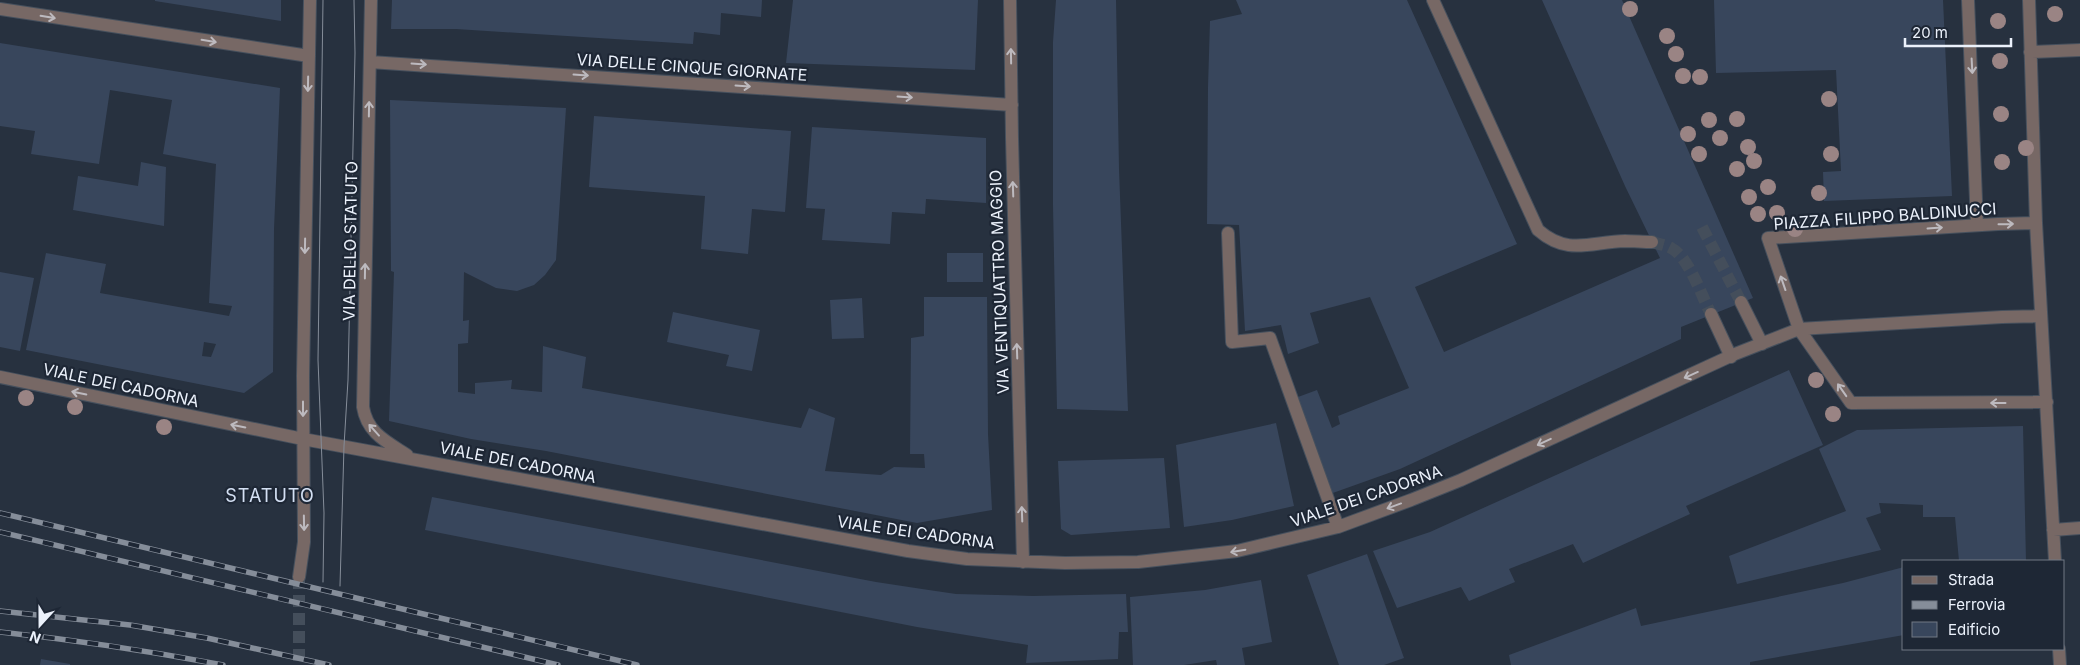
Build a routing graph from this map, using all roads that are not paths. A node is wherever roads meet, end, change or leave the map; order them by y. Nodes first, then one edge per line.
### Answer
1 (310, 0) edge
2 (371, 0) edge
3 (1010, 0) edge
4 (1433, 0) edge
5 (1968, 0) edge
6 (2029, 0) edge
7 (0, 9) edge
8 (2080, 50) edge
9 (2030, 52) junction
10 (309, 56) junction
11 (370, 62) junction
12 (1012, 105) junction
13 (2036, 223) junction
14 (1977, 225) junction
15 (1228, 233) dead end
16 (1652, 242) tunnel mouth
17 (1741, 302) tunnel mouth
18 (1711, 314) tunnel mouth
19 (2041, 316) junction
20 (1799, 329) junction
21 (1762, 344) junction
22 (1733, 355) junction
23 (0, 377) edge
24 (2047, 402) junction
25 (303, 439) junction
26 (413, 459) junction
27 (1338, 526) junction
28 (2080, 528) edge
29 (2053, 530) junction
30 (2054, 560) edge
31 (1023, 562) junction
32 (299, 577) tunnel mouth
33 (2059, 650) edge
34 (2060, 665) edge

1 - 10 street
2 - 11 street, VIA DELLO STATUTO
12 -> 3 street, VIA VENTIQUATTRO MAGGIO
4 - 16 street
5 -> 14 street
6 - 9 street
7 -> 10 street
8 - 9 street
9 - 13 street
10 -> 25 street
11 -> 12 street, VIA DELLE CINQUE GIORNATE
26 -> 11 street, VIA DELLO STATUTO
31 -> 12 street, VIA VENTIQUATTRO MAGGIO
14 -> 13 street, PIAZZA FILIPPO BALDINUCCI
13 - 19 street
20 -> 14 street, PIAZZA FILIPPO BALDINUCCI
15 - 27 street
17 - 21 street
18 - 22 street
19 - 20 street
19 - 24 street
20 - 21 street, VIALE DEI CADORNA
24 -> 20 street, PIAZZA FILIPPO BALDINUCCI
21 - 22 street, VIALE DEI CADORNA
22 -> 27 street, VIALE DEI CADORNA
25 -> 23 street, VIALE DEI CADORNA
24 - 29 street
25 - 26 street, VIALE DEI CADORNA
25 -> 32 street
26 - 31 street, VIALE DEI CADORNA
27 -> 31 street, VIALE DEI CADORNA
28 - 29 street
29 - 30 street
33 - 34 street

